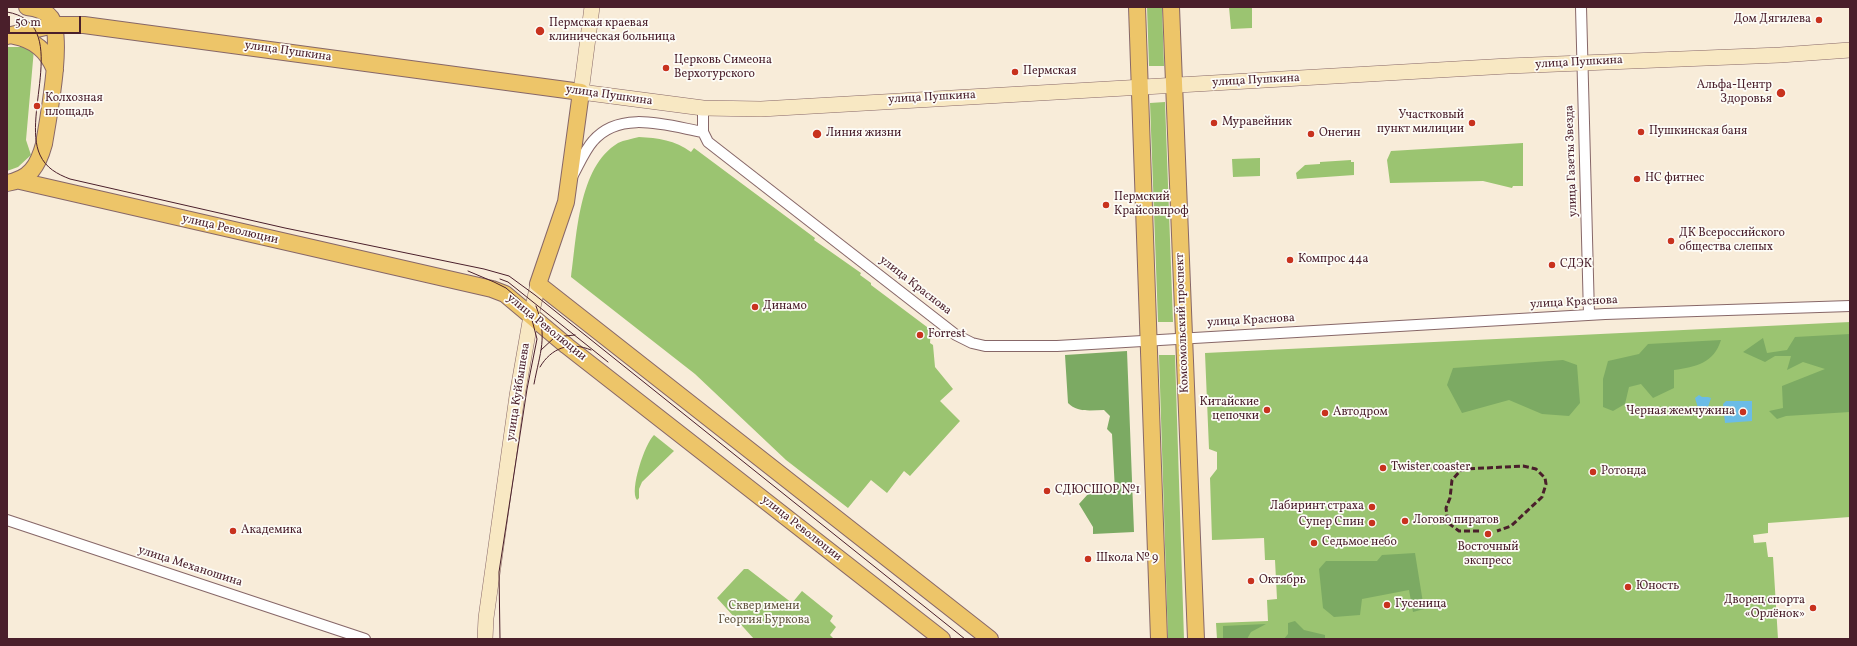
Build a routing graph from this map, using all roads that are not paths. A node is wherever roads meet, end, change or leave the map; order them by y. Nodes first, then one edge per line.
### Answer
1 (27, 7) edge
2 (592, 7) edge
3 (1137, 7) edge
4 (1171, 7) edge
5 (1581, 7) edge
6 (54, 25) junction
7 (10, 36) edge
8 (1850, 50) edge
9 (1582, 62) junction
10 (55, 71) junction
11 (1174, 85) junction
12 (1139, 86) junction
13 (581, 92) junction
14 (703, 108) junction
15 (703, 132) junction
16 (570, 180) junction
17 (14, 182) edge
18 (538, 284) junction
19 (1850, 306) edge
20 (1589, 315) junction
21 (531, 316) junction
22 (1184, 337) junction
23 (1149, 340) junction
24 (7, 520) edge
25 (365, 639) edge
26 (485, 639) edge
27 (942, 639) edge
28 (990, 639) edge
29 (1159, 639) edge
30 (1196, 639) edge

1 - 6 main road
2 - 13 main road, улица Куйбышева
3 - 12 main road
4 - 11 main road, Комсомольский проспект
5 - 9 street, улица Газеты Звезда
6 - 7 main road
6 - 10 main road
6 - 13 main road, улица Пушкина
7 - 10 main road
8 - 9 main road, улица Пушкина
9 - 11 main road, улица Пушкина
9 - 20 street, улица Газеты Звезда
10 - 17 main road
11 - 12 main road, улица Пушкина
11 - 22 main road, Комсомольский проспект
12 - 14 main road, улица Пушкина
12 - 23 main road
13 - 14 main road, улица Пушкина
13 - 16 main road, улица Куйбышева
14 - 15 street
15 - 16 street
15 - 23 street, улица Краснова
16 - 18 main road, улица Куйбышева
17 - 21 main road, улица Революции
18 - 21 main road, улица Куйбышева
18 - 28 main road
19 - 20 street, улица Краснова
20 - 22 street, улица Краснова
21 - 26 main road, улица Куйбышева
21 - 27 main road, улица Революции
22 - 23 street, улица Краснова
22 - 30 main road, Комсомольский проспект
23 - 29 main road
24 - 25 street, улица Механошина

